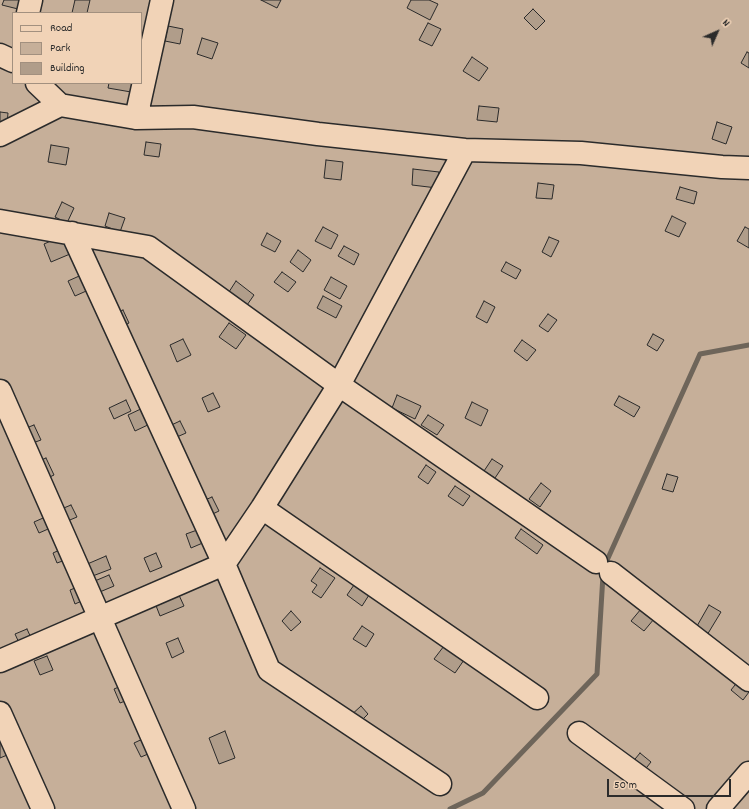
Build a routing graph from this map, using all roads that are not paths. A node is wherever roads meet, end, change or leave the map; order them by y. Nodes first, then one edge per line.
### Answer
1 (30, 0) edge
2 (162, 0) edge
3 (28, 12) edge
4 (0, 55) edge
5 (12, 61) edge
6 (38, 84) edge
7 (60, 105) junction
8 (136, 118) junction
9 (0, 135) edge
10 (465, 150) junction
11 (749, 168) edge
12 (0, 221) edge
13 (72, 233) junction
14 (339, 385) junction
15 (0, 391) edge
16 (262, 508) junction
17 (224, 564) junction
18 (100, 618) junction
19 (0, 661) edge
20 (749, 680) edge
21 (537, 698) dead end
22 (0, 713) edge
23 (579, 733) dead end
24 (749, 773) edge
25 (440, 784) dead end
26 (43, 809) edge
27 (184, 809) edge
28 (683, 809) edge
29 (718, 809) edge

1 - 3 street
2 - 8 street
4 - 5 street
6 - 7 street
7 - 8 street
7 - 9 street
8 - 10 street
10 - 11 street
10 - 14 street
12 - 13 street
13 - 14 street
13 - 17 street
14 - 16 street
14 - 20 street
15 - 18 street
16 - 17 street
16 - 21 street
17 - 18 street
17 - 25 street
18 - 19 street
18 - 27 street
22 - 26 street
23 - 28 street
24 - 29 street

